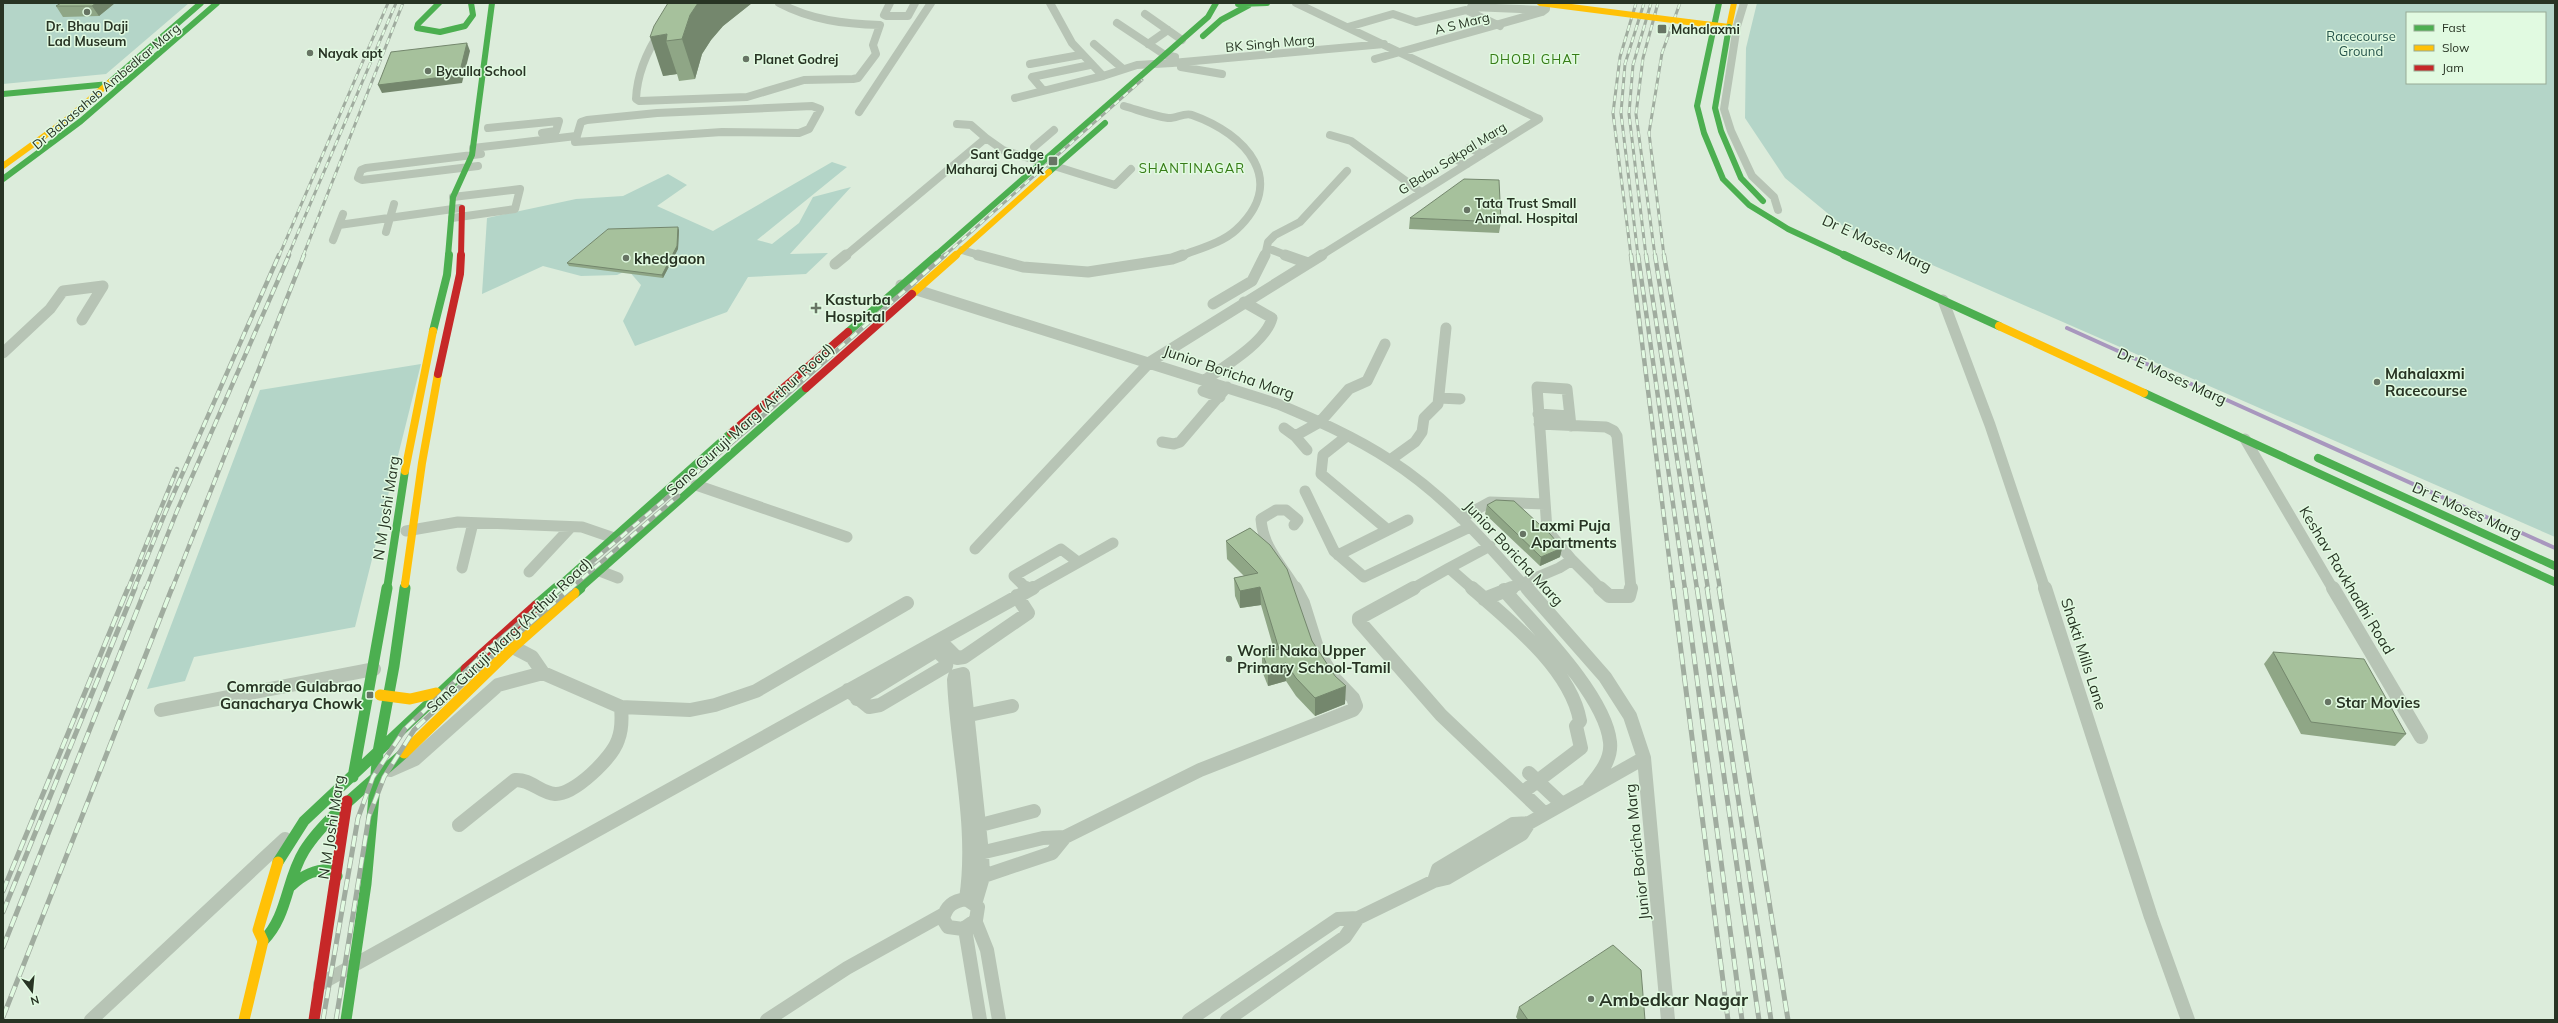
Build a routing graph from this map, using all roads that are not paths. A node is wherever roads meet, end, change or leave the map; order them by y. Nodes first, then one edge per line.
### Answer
1 (201, 3) edge
2 (208, 3) edge
3 (217, 3) edge
4 (224, 3) edge
5 (439, 3) edge
6 (470, 3) edge
7 (492, 3) edge
8 (779, 3) edge
9 (890, 3) edge
10 (915, 3) edge
11 (931, 3) edge
12 (1050, 3) edge
13 (1216, 3) edge
14 (1229, 3) edge
15 (1268, 3) edge
16 (1296, 3) edge
17 (1588, 3) edge
18 (1719, 3) edge
19 (1734, 3) edge
20 (1744, 3) edge
21 (1249, 5) junction
22 (1543, 6) edge
23 (1471, 7) dead end
24 (1145, 14) dead end
25 (668, 22) edge
26 (1117, 23) dead end
27 (1714, 23) junction
28 (1729, 25) junction
29 (1500, 26) junction
30 (1348, 27) junction
31 (1195, 29) junction
32 (1168, 30) junction
33 (1208, 31) junction
34 (1179, 43) junction
35 (1094, 44) dead end
36 (1148, 44) junction
37 (1384, 44) junction
38 (498, 49) dead end
39 (486, 50) junction
40 (1399, 50) junction
41 (1080, 55) junction
42 (1181, 55) junction
43 (1160, 59) junction
44 (1375, 59) dead end
45 (1030, 64) dead end
46 (1090, 65) junction
47 (494, 67) dead end
48 (483, 68) junction
49 (1122, 68) junction
50 (1222, 74) dead end
51 (1158, 75) dead end
52 (1103, 76) junction
53 (134, 82) junction
54 (108, 84) junction
55 (1043, 90) junction
56 (3, 94) edge
57 (1136, 96) dead end
58 (1014, 98) dead end
59 (1118, 111) junction
60 (859, 112) dead end
61 (488, 124) junction
62 (956, 124) dead end
63 (476, 126) junction
64 (508, 126) junction
65 (1330, 135) dead end
66 (576, 136) junction
67 (1487, 137) dead end
68 (505, 138) junction
69 (986, 138) junction
70 (1070, 138) junction
71 (1501, 142) junction
72 (484, 147) junction
73 (473, 148) junction
74 (1034, 148) dead end
75 (1469, 148) dead end
76 (1483, 154) junction
77 (1452, 158) dead end
78 (1041, 163) junction
79 (1467, 164) junction
80 (3, 166) edge
81 (1054, 168) junction
82 (472, 169) junction
83 (1131, 169) dead end
84 (1347, 171) dead end
85 (5, 179) edge
86 (351, 186) dead end
87 (3, 187) edge
88 (491, 192) junction
89 (1421, 192) junction
90 (465, 195) junction
91 (453, 197) junction
92 (394, 204) dead end
93 (1778, 210) junction
94 (462, 212) junction
95 (487, 213) junction
96 (343, 214) dead end
97 (450, 214) junction
98 (390, 217) junction
99 (1789, 217) dead end
100 (339, 225) junction
101 (386, 232) dead end
102 (333, 240) dead end
103 (1267, 248) junction
104 (962, 250) junction
105 (1308, 262) junction
106 (835, 264) dead end
107 (460, 274) junction
108 (447, 275) junction
109 (1252, 281) junction
110 (458, 284) junction
111 (901, 285) junction
112 (444, 286) junction
113 (1267, 288) junction
114 (917, 290) junction
115 (884, 300) junction
116 (1943, 300) junction
117 (1244, 302) junction
118 (1213, 304) dead end
119 (900, 305) junction
120 (82, 320) dead end
121 (1446, 328) dead end
122 (844, 335) junction
123 (860, 340) junction
124 (443, 344) junction
125 (1385, 344) dead end
126 (429, 346) junction
127 (3, 353) edge
128 (1150, 362) junction
129 (1204, 385) junction
130 (786, 386) junction
131 (803, 390) junction
132 (1224, 392) junction
133 (1439, 398) junction
134 (1460, 399) dead end
135 (1539, 419) junction
136 (1571, 421) junction
137 (1320, 422) junction
138 (1284, 428) dead end
139 (1295, 436) junction
140 (1347, 436) junction
141 (2245, 439) junction
142 (1162, 442) dead end
143 (1307, 450) dead end
144 (2307, 453) dead end
145 (1390, 460) junction
146 (422, 463) junction
147 (406, 466) junction
148 (692, 468) junction
149 (709, 474) junction
150 (696, 485) junction
151 (1305, 491) dead end
152 (1545, 504) junction
153 (1408, 520) dead end
154 (1466, 522) junction
155 (473, 523) junction
156 (1294, 525) dead end
157 (571, 527) junction
158 (413, 530) junction
159 (1388, 530) junction
160 (396, 533) junction
161 (847, 536) dead end
162 (614, 538) junction
163 (1113, 543) dead end
164 (1490, 546) junction
165 (975, 549) dead end
166 (1338, 555) junction
167 (1572, 560) junction
168 (1078, 562) junction
169 (584, 564) junction
170 (2554, 565) edge
171 (462, 568) dead end
172 (1448, 568) junction
173 (599, 571) junction
174 (529, 572) dead end
175 (2545, 577) junction
176 (618, 578) dead end
177 (1521, 582) junction
178 (2555, 582) edge
179 (1504, 590) junction
180 (1022, 593) junction
181 (551, 594) junction
182 (1484, 599) junction
183 (566, 600) junction
184 (907, 603) dead end
185 (1546, 610) junction
186 (1527, 618) junction
187 (1575, 643) junction
188 (935, 645) junction
189 (513, 647) junction
190 (1555, 651) junction
191 (374, 669) junction
192 (543, 673) junction
193 (1604, 677) junction
194 (1583, 685) junction
195 (440, 692) junction
196 (389, 693) junction
197 (852, 694) junction
198 (368, 698) junction
199 (621, 707) junction
200 (1012, 709) dead end
201 (160, 710) dead end
202 (2421, 737) dead end
203 (378, 752) junction
204 (1644, 758) junction
205 (385, 772) junction
206 (354, 775) junction
207 (1534, 778) junction
208 (375, 782) junction
209 (1586, 790) junction
210 (1523, 792) junction
211 (1562, 804) junction
212 (346, 805) junction
213 (1034, 811) dead end
214 (1545, 814) junction
215 (304, 821) junction
216 (459, 826) dead end
217 (974, 826) junction
218 (1065, 837) junction
219 (975, 855) junction
220 (337, 876) junction
221 (976, 879) junction
222 (290, 886) junction
223 (970, 901) junction
224 (944, 914) junction
225 (1358, 918) junction
226 (970, 925) junction
227 (262, 944) junction
228 (356, 964) junction
229 (320, 984) junction
230 (91, 1020) edge
231 (244, 1020) edge
232 (314, 1020) edge
233 (346, 1020) edge
234 (767, 1020) edge
235 (980, 1020) edge
236 (999, 1020) edge
237 (1189, 1020) edge
238 (1227, 1020) edge
239 (1668, 1020) edge
240 (2188, 1020) edge

1 - 54 main road
2 - 85 main road
3 - 85 main road, bridge
4 - 53 main road, Dr Babasaheb Ambedkar Marg
5 - 6 main road
7 - 39 main road, N M Joshi Marg
8 - 25 street
9 - 10 street
11 - 60 street
12 - 41 street
13 - 31 main road, Sane Guruji Marg (Arthur Road)
14 - 21 main road
15 - 21 main road
16 - 30 street, G Babu Sakpal Marg
17 - 27 main road
18 - 27 main road
19 - 28 main road
20 - 93 street
21 - 33 main road
22 - 23 street
22 - 27 main road, bridge
22 - 29 street, A S Marg
24 - 32 street
26 - 36 street
27 - 28 main road
27 - 116 main road, Dr E Moses Marg
28 - 93 main road, bridge
29 - 30 street
29 - 40 street, A S Marg
30 - 37 street, G Babu Sakpal Marg
31 - 33 main road
31 - 34 main road, Sane Guruji Marg (Arthur Road)
32 - 34 street
32 - 36 street
33 - 42 main road
34 - 42 main road
34 - 43 main road, Sane Guruji Marg (Arthur Road)
35 - 49 street
36 - 43 street
37 - 40 street, G Babu Sakpal Marg
37 - 42 street, BK Singh Marg
38 - 39 main road
39 - 48 main road, N M Joshi Marg
40 - 44 street, A S Marg
40 - 71 street, G Babu Sakpal Marg
41 - 45 street
41 - 46 street
42 - 43 street
42 - 43 street
42 - 50 street
42 - 51 main road
43 - 49 street
43 - 70 main road, Sane Guruji Marg (Arthur Road)
46 - 52 street
46 - 55 street
47 - 48 main road
48 - 63 main road, N M Joshi Marg
49 - 52 street
52 - 55 street
53 - 54 main road
53 - 85 main road, Dr Babasaheb Ambedkar Marg
54 - 56 main road
54 - 80 main road
55 - 58 street
57 - 59 main road, Sane Guruji Marg (Arthur Road)
59 - 81 main road, Sane Guruji Marg (Arthur Road)
59 - 104 street
61 - 63 main road
61 - 64 street
61 - 72 main road, N M Joshi Marg
62 - 69 street
63 - 73 main road, N M Joshi Marg
64 - 68 street
64 - 68 street
65 - 89 street
66 - 66 street
66 - 72 street
67 - 71 street
68 - 72 street
69 - 78 street
69 - 106 street
70 - 74 street
70 - 78 main road, Sane Guruji Marg (Arthur Road)
71 - 76 street, G Babu Sakpal Marg
72 - 73 street
72 - 73 street
72 - 82 main road, N M Joshi Marg
73 - 82 main road, N M Joshi Marg
73 - 82 street
75 - 76 street
76 - 79 street, G Babu Sakpal Marg
77 - 79 street
78 - 81 street
78 - 111 main road, Sane Guruji Marg (Arthur Road)
79 - 89 street, G Babu Sakpal Marg
81 - 83 street
81 - 104 main road, Sane Guruji Marg (Arthur Road)
82 - 86 street
82 - 90 main road, N M Joshi Marg
82 - 91 main road, N M Joshi Marg
84 - 103 street
85 - 87 main road, Dr Babasaheb Ambedkar Marg
88 - 90 street
88 - 95 street
88 - 95 street
89 - 105 street, G Babu Sakpal Marg
90 - 91 street
90 - 94 main road, N M Joshi Marg
91 - 97 main road, N M Joshi Marg
92 - 98 street
93 - 99 main road
94 - 95 street
94 - 97 street
94 - 107 main road, N M Joshi Marg
96 - 100 street
97 - 98 street
97 - 108 main road, N M Joshi Marg
98 - 100 street
98 - 101 street
100 - 102 street
103 - 105 street
103 - 109 street
104 - 114 main road, Sane Guruji Marg (Arthur Road)
105 - 113 street, G Babu Sakpal Marg
107 - 108 main road
107 - 110 main road, N M Joshi Marg
108 - 112 main road, N M Joshi Marg
109 - 113 street
109 - 118 street
110 - 112 main road
110 - 124 main road, N M Joshi Marg
111 - 114 street, Junior Boricha Marg
111 - 115 main road, Sane Guruji Marg (Arthur Road)
112 - 126 main road, N M Joshi Marg
113 - 117 street, G Babu Sakpal Marg
114 - 119 main road, Sane Guruji Marg (Arthur Road)
114 - 128 street, Junior Boricha Marg
115 - 119 main road
115 - 122 main road, Sane Guruji Marg (Arthur Road)
116 - 141 main road, Dr E Moses Marg
116 - 240 street, Shakti Mills Lane
117 - 128 street, G Babu Sakpal Marg
117 - 129 street
119 - 123 main road, Sane Guruji Marg (Arthur Road)
120 - 127 street
121 - 133 street
122 - 123 main road
122 - 130 main road, Sane Guruji Marg (Arthur Road)
123 - 131 main road, Sane Guruji Marg (Arthur Road)
124 - 126 main road
124 - 146 main road, N M Joshi Marg
125 - 137 street
126 - 147 main road, N M Joshi Marg
128 - 129 street, Junior Boricha Marg
128 - 165 street, G Babu Sakpal Marg
129 - 132 street, Junior Boricha Marg
130 - 131 main road
130 - 148 main road, Sane Guruji Marg (Arthur Road)
131 - 149 main road, Sane Guruji Marg (Arthur Road)
132 - 137 street, Junior Boricha Marg
132 - 142 street
133 - 134 street
133 - 145 street
135 - 136 street
135 - 136 street
135 - 152 street
136 - 167 street
137 - 139 street
137 - 140 street, Junior Boricha Marg
138 - 139 street
139 - 143 street
140 - 145 street, Junior Boricha Marg
140 - 159 street
141 - 175 main road, Dr E Moses Marg
141 - 202 street, Keshav Ravkhadhi Road
144 - 170 main road, Dr E Moses Marg
145 - 154 street, Junior Boricha Marg
146 - 147 main road
146 - 158 main road, N M Joshi Marg
147 - 160 main road, N M Joshi Marg
148 - 149 main road
148 - 162 main road, Sane Guruji Marg (Arthur Road)
149 - 150 main road, Sane Guruji Marg (Arthur Road)
150 - 161 street
150 - 173 main road, Sane Guruji Marg (Arthur Road)
151 - 166 street
152 - 154 street
152 - 167 street
153 - 159 street
154 - 164 street, Junior Boricha Marg
154 - 166 street
155 - 157 street
155 - 158 street
155 - 171 street
156 - 218 street
157 - 162 street
157 - 174 street
158 - 160 street
158 - 196 main road, N M Joshi Marg
159 - 166 street
160 - 191 main road, N M Joshi Marg
162 - 169 main road, Sane Guruji Marg (Arthur Road)
163 - 168 street
164 - 172 street
164 - 177 street, Junior Boricha Marg
167 - 177 street
168 - 180 street
168 - 180 street
169 - 173 street
169 - 181 main road, Sane Guruji Marg (Arthur Road)
170 - 175 main road
172 - 182 street
172 - 210 street
173 - 176 street
173 - 183 main road, Sane Guruji Marg (Arthur Road)
175 - 178 main road, Dr E Moses Marg
177 - 179 street
177 - 185 street, Junior Boricha Marg
179 - 182 street
179 - 186 street
180 - 188 street
180 - 188 street
181 - 183 main road
181 - 195 main road, Sane Guruji Marg (Arthur Road)
182 - 207 street
183 - 189 main road, Sane Guruji Marg (Arthur Road)
184 - 199 street
185 - 186 street
185 - 187 street, Junior Boricha Marg
186 - 190 street
187 - 190 street
187 - 193 street, Junior Boricha Marg
188 - 197 street
188 - 197 street
189 - 192 street
189 - 205 main road, Sane Guruji Marg (Arthur Road)
190 - 194 street
191 - 198 main road, N M Joshi Marg
191 - 201 street
192 - 199 street
192 - 205 street
193 - 194 street
193 - 204 street, Junior Boricha Marg
194 - 209 street
195 - 196 main road
195 - 203 main road, Sane Guruji Marg (Arthur Road)
196 - 198 main road
196 - 203 main road, N M Joshi Marg
197 - 228 street
198 - 206 main road, N M Joshi Marg
199 - 216 street
200 - 217 street
203 - 206 main road, Sane Guruji Marg (Arthur Road)
203 - 208 main road, N M Joshi Marg
204 - 209 street
204 - 239 street, Junior Boricha Marg
205 - 208 main road, Sane Guruji Marg (Arthur Road)
206 - 212 main road, N M Joshi Marg
206 - 215 main road, Sane Guruji Marg (Arthur Road)
207 - 210 street
207 - 211 street
208 - 212 main road, Sane Guruji Marg (Arthur Road)
208 - 228 main road, N M Joshi Marg
209 - 211 street
210 - 214 street
211 - 214 street
212 - 220 main road, N M Joshi Marg
212 - 222 main road, Sane Guruji Marg (Arthur Road)
213 - 217 street
214 - 225 street
215 - 227 main road, Sane Guruji Marg (Arthur Road)
215 - 230 street
217 - 219 street
218 - 219 street
218 - 221 street
219 - 221 street
220 - 222 main road
220 - 229 main road, N M Joshi Marg
221 - 223 street
222 - 227 main road, Sane Guruji Marg (Arthur Road)
223 - 224 street
223 - 226 street
224 - 226 street
224 - 234 street
225 - 237 street
225 - 238 street
226 - 235 street
226 - 236 street
227 - 231 main road
228 - 229 street
228 - 233 main road, N M Joshi Marg
229 - 232 main road, N M Joshi Marg

